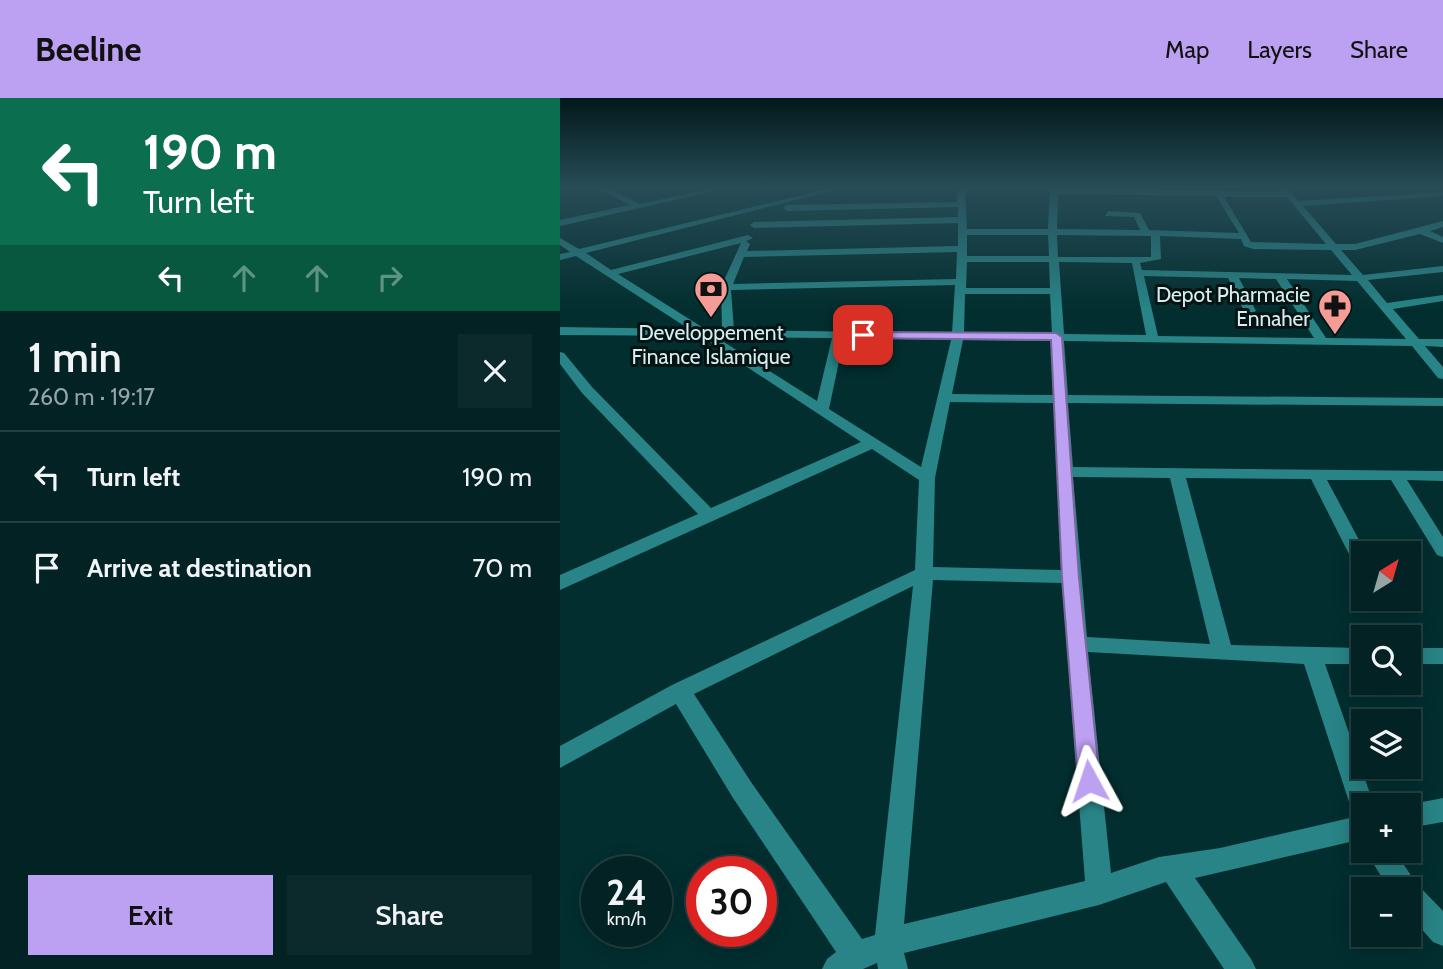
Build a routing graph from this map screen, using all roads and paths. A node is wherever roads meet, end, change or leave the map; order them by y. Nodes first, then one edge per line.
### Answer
1 (675, 229) edge
2 (752, 229) edge
3 (963, 229) edge
4 (1110, 229) edge
5 (1148, 229) edge
6 (1240, 229) edge
7 (1318, 229) edge
8 (1430, 229) edge
9 (1052, 231) junction
10 (963, 232) junction
11 (1111, 232) junction
12 (1421, 232) junction
13 (1151, 233) junction
14 (1245, 236) junction
15 (748, 238) junction
16 (1443, 240) edge
17 (560, 241) edge
18 (1334, 248) junction
19 (579, 252) junction
20 (741, 254) junction
21 (961, 254) junction
22 (560, 257) edge
23 (1054, 260) junction
24 (1136, 267) junction
25 (1441, 270) edge
26 (610, 273) junction
27 (1232, 275) junction
28 (1279, 276) junction
29 (1359, 278) junction
30 (960, 286) junction
31 (726, 288) junction
32 (1055, 291) junction
33 (1443, 298) edge
34 (1384, 307) junction
35 (1250, 311) dead end
36 (560, 331) edge
37 (702, 333) junction
38 (728, 333) junction
39 (839, 334) junction
40 (958, 335) junction
41 (1056, 337) junction
42 (1153, 338) junction
43 (1322, 341) junction
44 (1414, 343) junction
45 (1443, 343) edge
46 (562, 362) edge
47 (1443, 375) edge
48 (945, 398) junction
49 (1061, 400) junction
50 (1443, 402) edge
51 (822, 410) junction
52 (872, 443) junction
53 (1066, 472) junction
54 (1177, 472) junction
55 (1316, 474) junction
56 (1396, 475) junction
57 (1443, 476) edge
58 (927, 478) junction
59 (710, 517) junction
60 (1351, 541) edge
61 (1443, 551) edge
62 (924, 573) junction
63 (1070, 578) junction
64 (560, 583) edge
65 (1077, 644) junction
66 (1222, 651) junction
67 (1312, 656) junction
68 (1351, 656) edge
69 (1421, 656) edge
70 (1443, 656) edge
71 (680, 691) junction
72 (560, 758) edge
73 (1358, 793) edge
74 (1443, 810) edge
75 (1421, 814) edge
76 (1351, 830) edge
77 (1172, 869) junction
78 (1099, 891) junction
79 (1421, 907) edge
80 (1443, 932) edge
81 (890, 957) edge
82 (846, 963) edge
83 (1241, 969) edge

1 - 19 street
2 - 15 street
3 - 10 street
4 - 11 street
5 - 13 street
6 - 14 street
7 - 18 street
8 - 12 street
9 - 10 street
9 - 11 street
9 - 23 street
10 - 21 street
11 - 13 street
12 - 16 street
12 - 18 street
13 - 14 street
13 - 24 street
14 - 18 street
15 - 20 street
15 - 26 street
17 - 19 street
18 - 29 street
19 - 22 street
19 - 26 street
20 - 21 street
20 - 31 street
21 - 23 street
21 - 30 street
23 - 24 street
23 - 32 street
24 - 27 street
24 - 42 street
25 - 29 street
26 - 37 street
27 - 28 street
27 - 35 street
28 - 29 street
28 - 43 street
29 - 34 street
30 - 31 street
30 - 32 street
30 - 40 street
31 - 38 street
32 - 41 street
33 - 34 street
34 - 44 street
36 - 37 street
37 - 38 street
37 - 51 street
38 - 39 street
39 - 40 street
39 - 51 street
40 - 41 street
40 - 48 street
41 - 42 street
41 - 49 street
42 - 43 street
43 - 44 street
44 - 45 street
44 - 47 street
46 - 59 street
48 - 49 street
48 - 58 street
49 - 50 street
49 - 53 street
51 - 52 street
52 - 58 street
52 - 59 street
53 - 54 street
53 - 63 street
54 - 55 street
54 - 66 street
55 - 56 street
55 - 60 street
56 - 57 street
56 - 61 street
58 - 62 street
59 - 64 street
62 - 63 street
62 - 71 street
62 - 81 street
63 - 65 street
65 - 66 street
65 - 78 street
66 - 67 street
67 - 68 street
67 - 73 street
69 - 70 street
71 - 72 street
71 - 82 street
74 - 75 street
76 - 77 street
77 - 78 street
77 - 83 street
78 - 81 street
79 - 80 street
81 - 82 street

